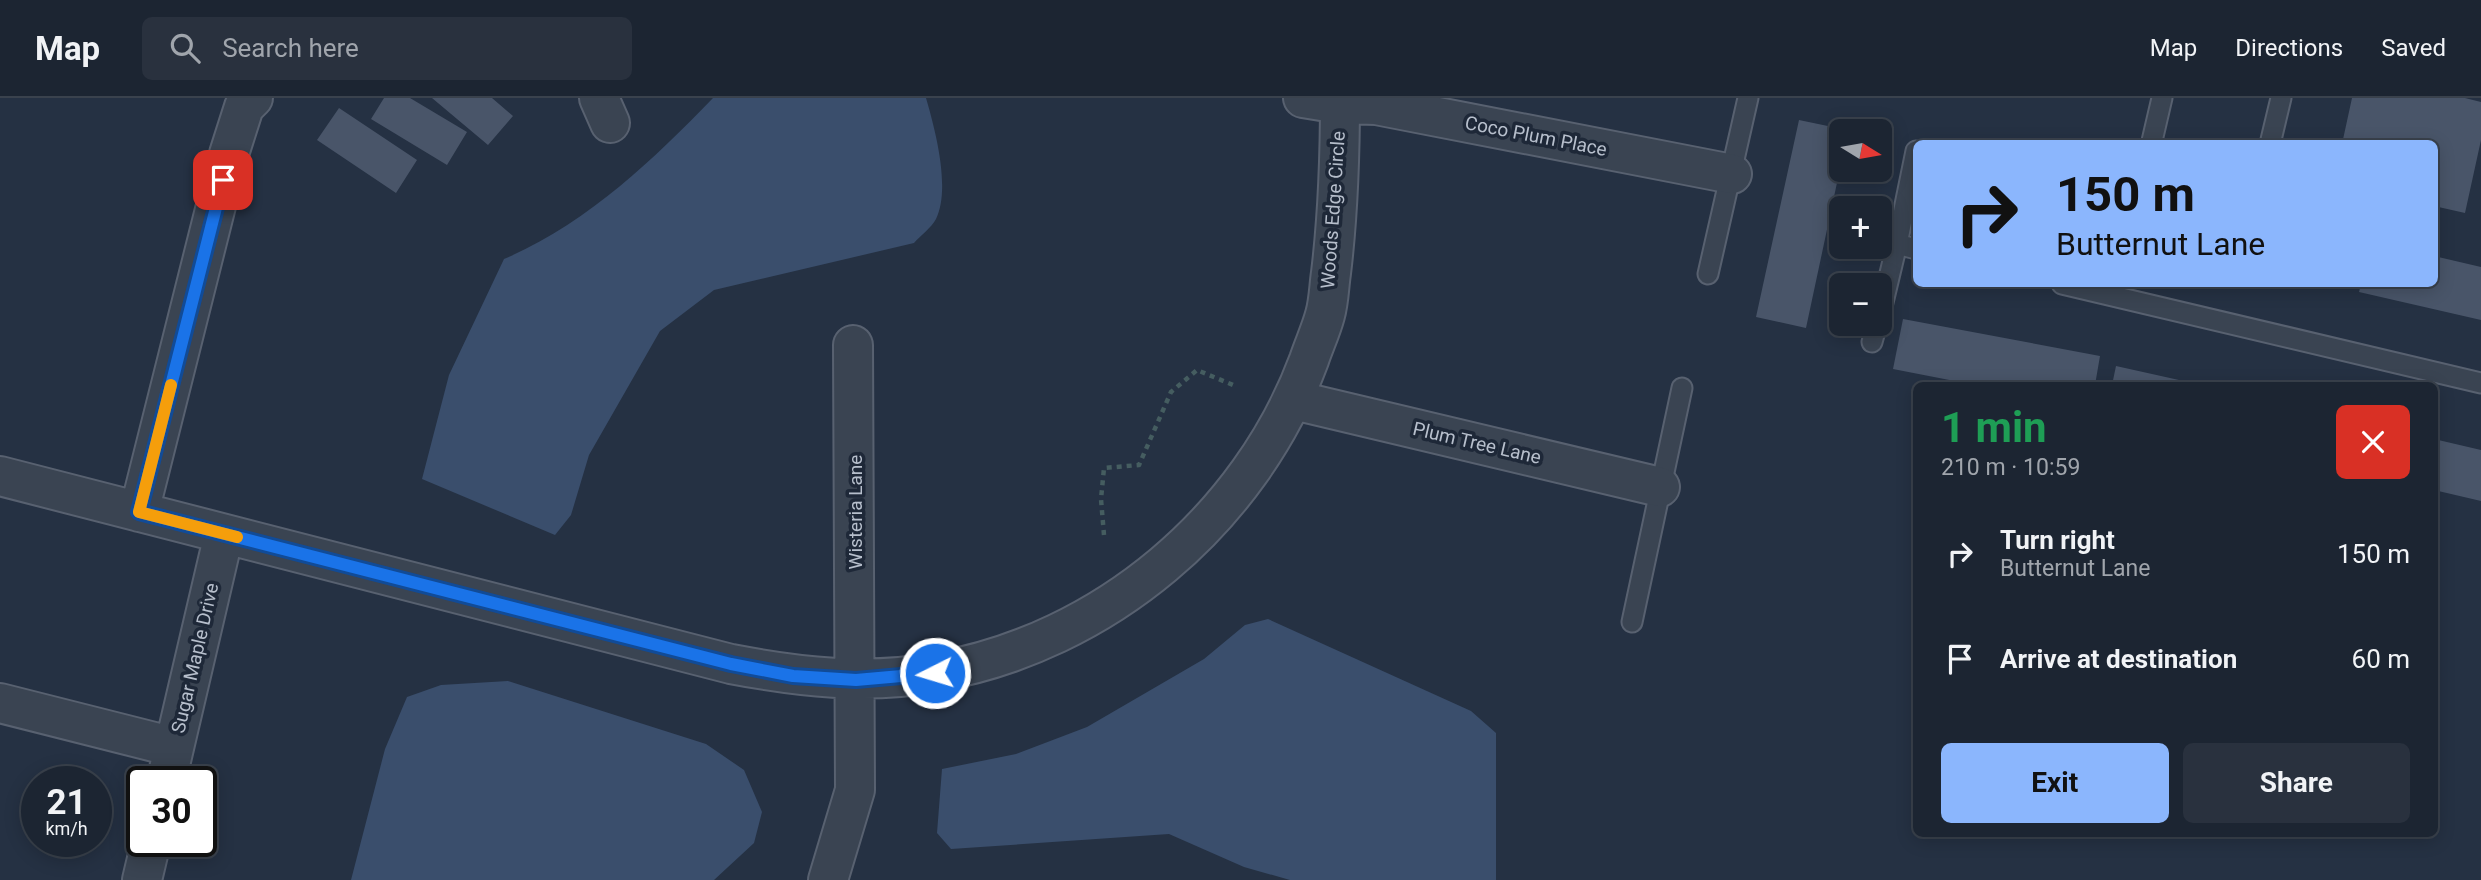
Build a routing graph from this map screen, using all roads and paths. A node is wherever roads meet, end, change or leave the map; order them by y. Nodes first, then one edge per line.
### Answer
1 (1303, 98) edge
2 (1748, 98) edge
3 (2162, 98) edge
4 (2281, 98) edge
5 (242, 101) edge
6 (1340, 101) edge
7 (2152, 140) edge
8 (2271, 140) edge
9 (1732, 174) junction
10 (1913, 182) edge
11 (1907, 247) edge
12 (1708, 274) dead end
13 (1892, 285) edge
14 (2075, 287) edge
15 (853, 345) dead end
16 (2481, 383) edge
17 (1233, 385) dead end
18 (1682, 388) dead end
19 (1294, 400) junction
20 (0, 476) edge
21 (1660, 487) junction
22 (139, 512) junction
23 (224, 534) junction
24 (1104, 536) dead end
25 (1632, 622) dead end
26 (856, 680) junction
27 (1, 708) edge
28 (170, 765) edge
29 (147, 857) edge
30 (142, 880) edge
31 (828, 880) edge

1 - 6 street, Coco Plum Place
2 - 9 lane
3 - 7 lane
4 - 8 lane
5 - 22 street
6 - 9 street, Coco Plum Place
6 - 19 street, Woods Edge Circle
9 - 12 lane
10 - 11 lane
11 - 13 lane
14 - 16 lane
15 - 26 street, Wisteria Lane
17 - 24 path
18 - 21 lane
19 - 21 street, Plum Tree Lane
19 - 26 street, Woods Edge Circle
20 - 22 street, Woods Edge Circle
21 - 25 lane
22 - 23 street, Woods Edge Circle
23 - 26 street, Woods Edge Circle
23 - 28 street, Sugar Maple Drive
26 - 31 street, Wisteria Lane
27 - 28 street
29 - 30 street

